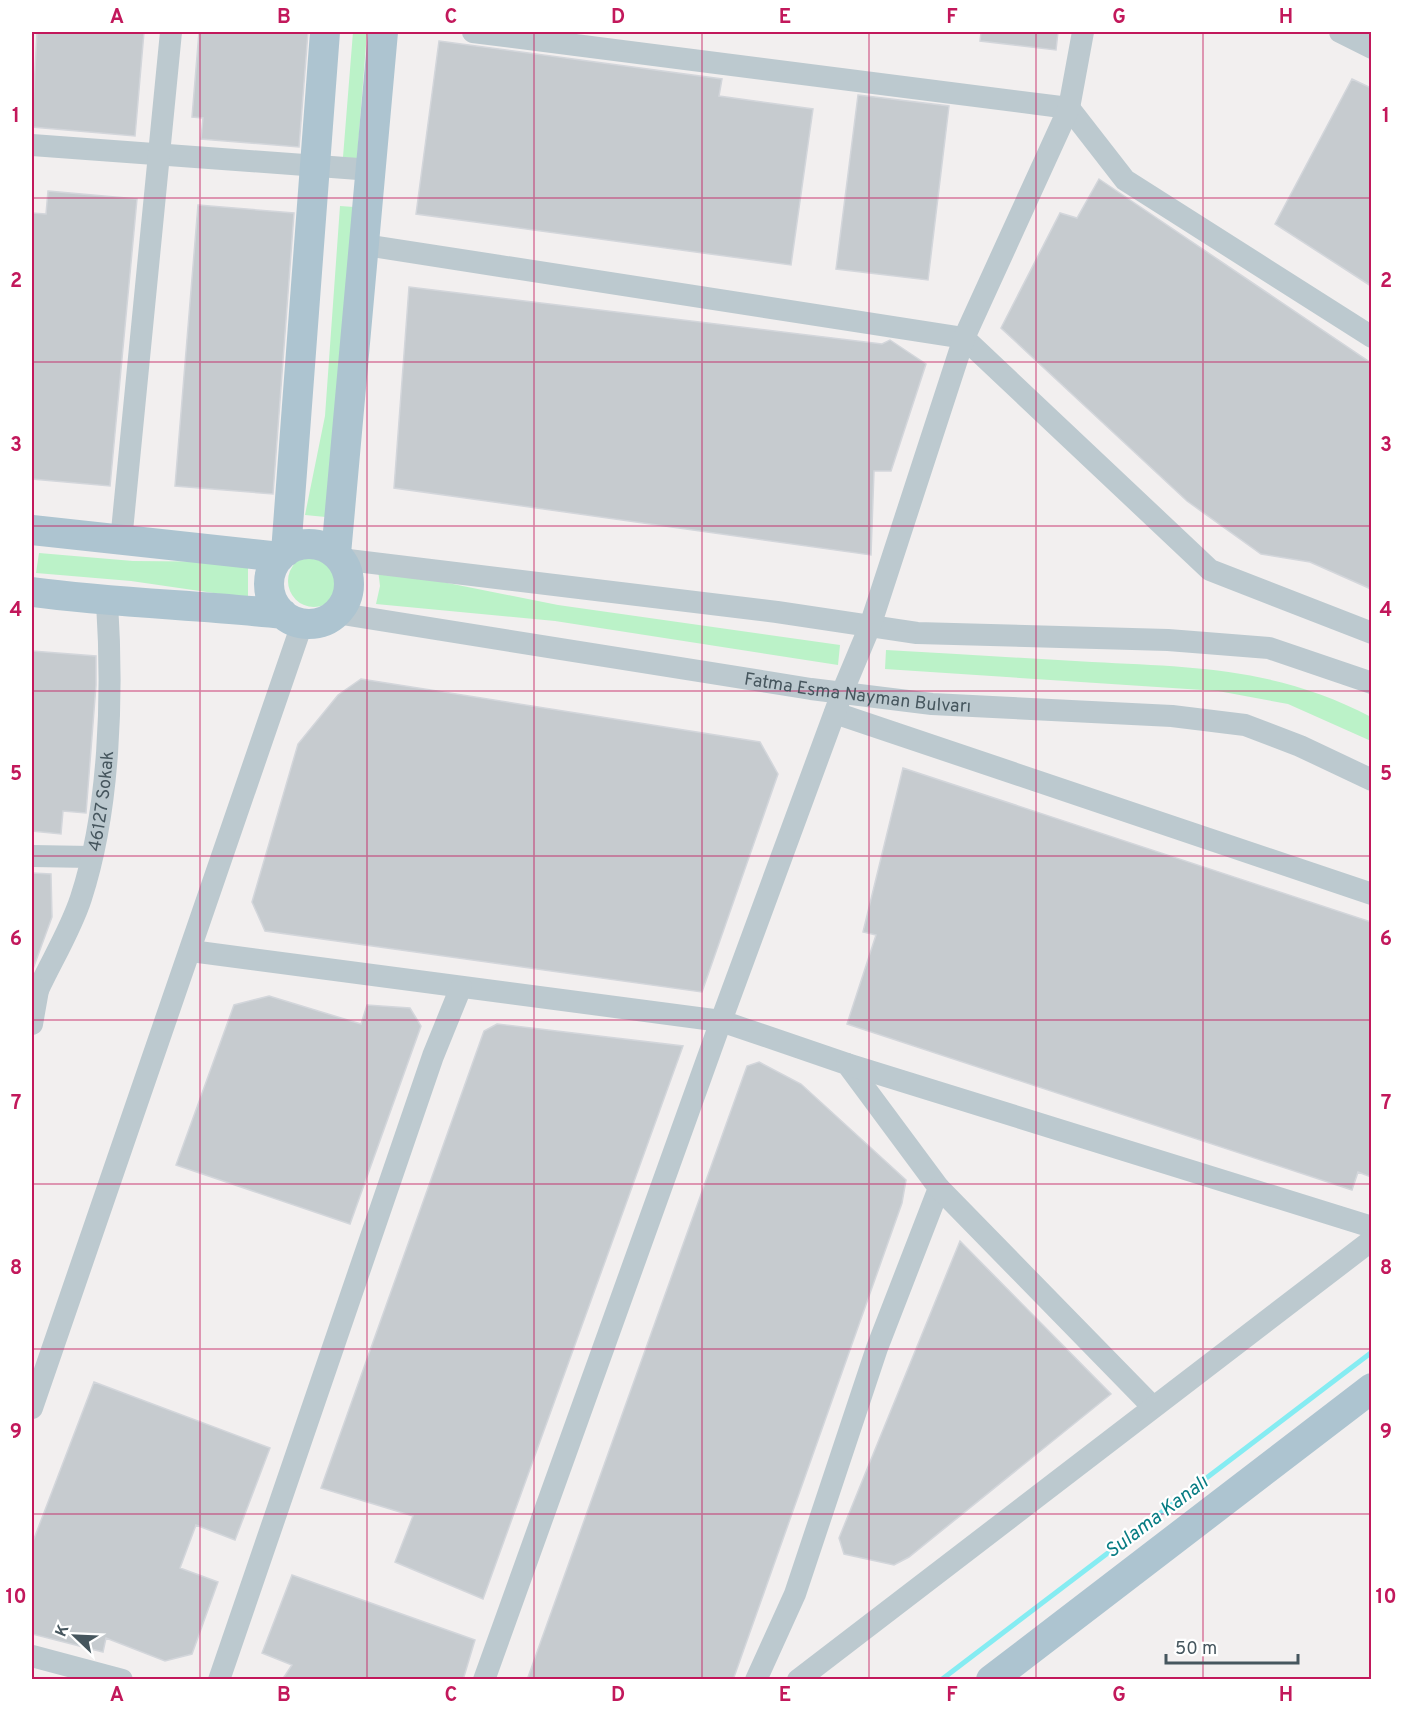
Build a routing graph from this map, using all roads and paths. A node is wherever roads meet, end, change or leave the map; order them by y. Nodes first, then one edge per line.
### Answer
1 (171, 32) edge
2 (325, 32) edge
3 (383, 32) edge
4 (473, 32) edge
5 (1083, 32) edge
6 (1340, 32) edge
7 (1371, 48) edge
8 (1069, 108) junction
9 (32, 145) edge
10 (159, 154) junction
11 (314, 166) junction
12 (372, 170) junction
13 (365, 245) junction
14 (964, 338) junction
15 (1371, 338) edge
16 (32, 530) edge
17 (121, 541) junction
18 (283, 554) junction
19 (338, 557) junction
20 (32, 592) edge
21 (107, 602) junction
22 (336, 613) junction
23 (292, 619) junction
24 (870, 626) junction
25 (1371, 633) edge
26 (1368, 674) edge
27 (838, 703) junction
28 (1371, 780) edge
29 (32, 856) edge
30 (91, 857) junction
31 (1371, 894) edge
32 (191, 951) junction
33 (461, 987) junction
34 (35, 990) edge
35 (721, 1021) junction
36 (32, 1024) edge
37 (847, 1064) junction
38 (939, 1188) junction
39 (1371, 1227) edge
40 (1371, 1240) edge
41 (1371, 1388) edge
42 (1153, 1407) junction
43 (32, 1408) edge
44 (32, 1656) edge
45 (123, 1680) edge
46 (219, 1680) edge
47 (484, 1680) edge
48 (756, 1680) edge
49 (798, 1680) edge
50 (991, 1680) edge

1 - 10 street
2 - 11 main road
3 - 12 main road
4 - 8 street
5 - 8 street
6 - 7 street
8 - 14 street
8 - 15 street
9 - 10 street
10 - 11 street
10 - 17 street
11 - 12 street
11 - 18 main road
12 - 13 main road
13 - 14 street
13 - 19 main road
14 - 24 street
14 - 25 street
16 - 17 main road
17 - 18 main road
18 - 19 main road
18 - 23 main road
19 - 22 main road
19 - 24 street
20 - 21 main road
21 - 23 main road
21 - 30 street, 46127 Sokak
22 - 23 main road
22 - 27 street, Fatma Esma Nayman Bulvarı
23 - 32 street
24 - 26 street
24 - 27 street
27 - 28 street, Fatma Esma Nayman Bulvarı
27 - 31 street
27 - 35 street
29 - 30 street
30 - 34 street, 46127 Sokak
32 - 33 street
32 - 43 street
33 - 35 street
33 - 46 street
34 - 36 street, 46127 Sokak
35 - 37 street
35 - 47 street
37 - 38 street
37 - 39 street
38 - 42 street
38 - 48 street
40 - 42 street
41 - 50 main road
42 - 49 street
44 - 45 street

